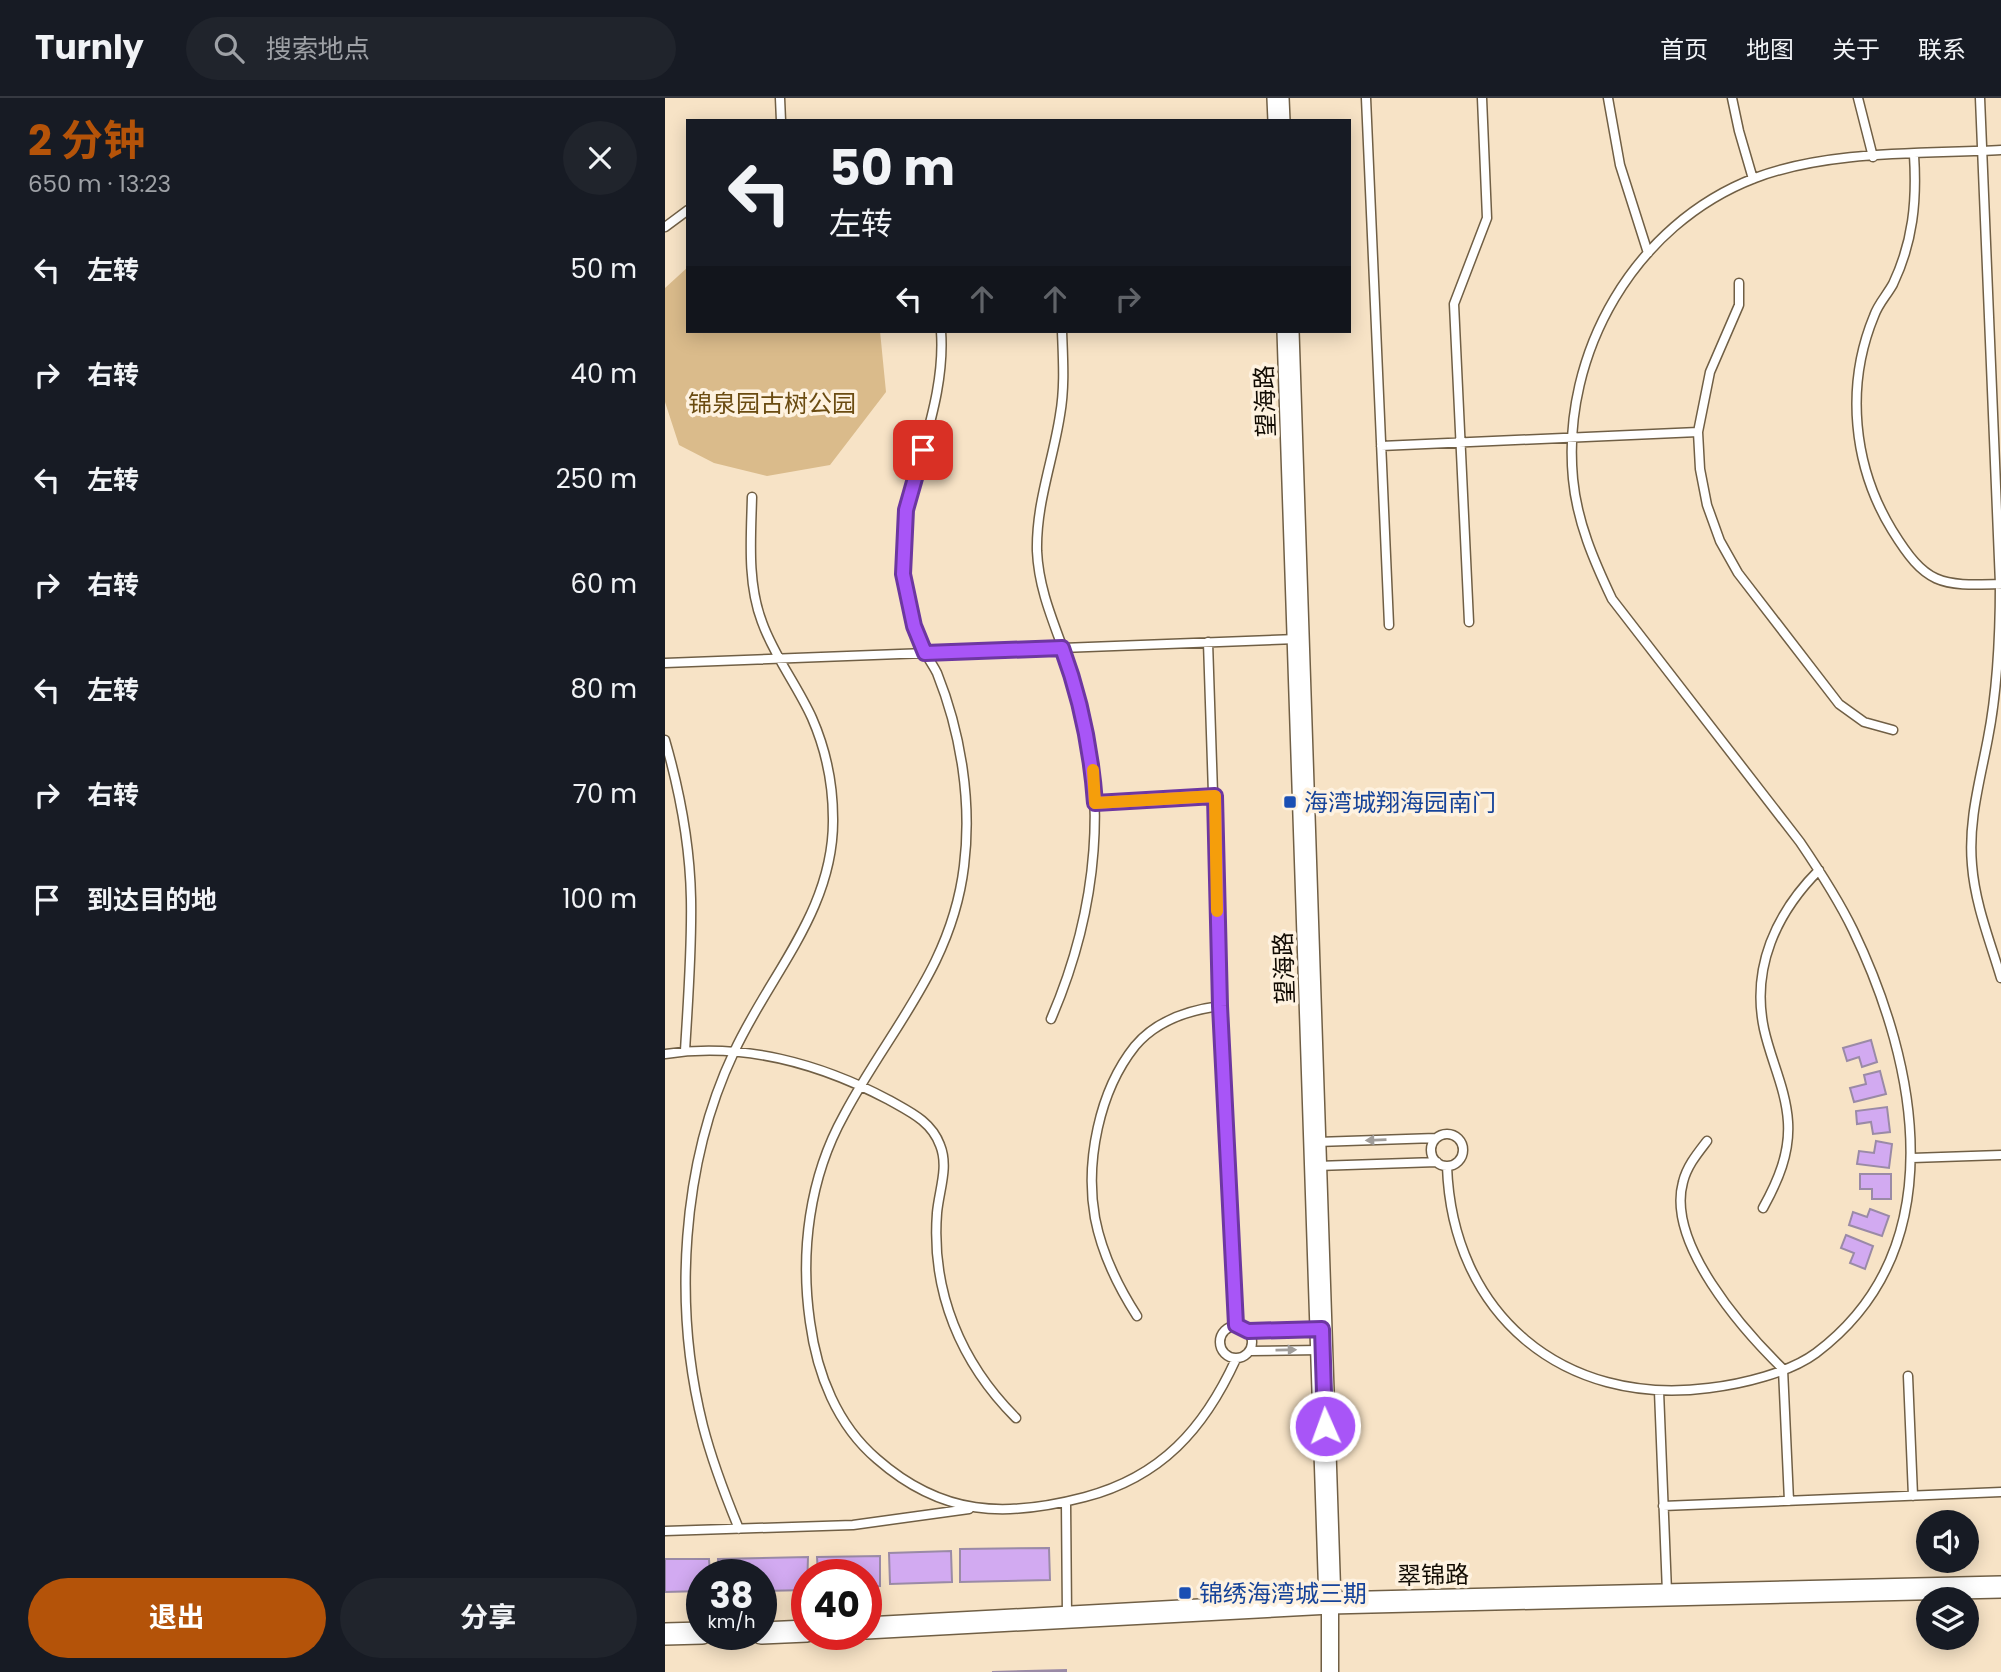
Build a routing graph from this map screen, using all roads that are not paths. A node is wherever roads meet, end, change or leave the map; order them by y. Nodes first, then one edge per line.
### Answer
1 (780, 98) edge
2 (1278, 98) edge
3 (1366, 98) edge
4 (1482, 98) edge
5 (1608, 98) edge
6 (1732, 98) edge
7 (1858, 98) edge
8 (1980, 98) edge
9 (781, 119) edge
10 (1279, 119) edge
11 (2001, 150) edge
12 (1982, 151) junction
13 (1914, 155) junction
14 (1873, 157) junction
15 (1753, 179) junction
16 (686, 211) edge
17 (665, 227) edge
18 (1648, 253) junction
19 (1739, 283) dead end
20 (941, 333) edge
21 (1062, 333) edge
22 (1288, 333) edge
23 (1698, 432) junction
24 (1572, 437) junction
25 (1461, 443) junction
26 (1381, 446) junction
27 (752, 497) dead end
28 (2001, 584) edge
29 (1469, 622) dead end
30 (1389, 625) dead end
31 (1300, 639) junction
32 (1208, 642) junction
33 (1062, 648) junction
34 (925, 653) junction
35 (779, 659) junction
36 (665, 663) edge
37 (1893, 730) dead end
38 (665, 740) edge
39 (1215, 796) junction
40 (1095, 803) junction
41 (1819, 870) junction
42 (2001, 978) edge
43 (1220, 1006) junction
44 (1051, 1019) dead end
45 (685, 1051) junction
46 (734, 1051) junction
47 (665, 1054) edge
48 (861, 1085) junction
49 (1436, 1139) junction
50 (1707, 1141) dead end
51 (1316, 1142) junction
52 (2001, 1154) edge
53 (1912, 1158) junction
54 (1437, 1163) junction
55 (1317, 1166) junction
56 (1447, 1166) junction
57 (1763, 1208) dead end
58 (1137, 1316) dead end
59 (1236, 1325) junction
60 (1248, 1331) junction
61 (1322, 1339) junction
62 (1250, 1351) junction
63 (1236, 1359) junction
64 (1783, 1369) junction
65 (1908, 1376) dead end
66 (1659, 1391) junction
67 (1016, 1419) dead end
68 (2001, 1492) edge
69 (1913, 1496) junction
70 (1789, 1501) junction
71 (1066, 1502) junction
72 (1664, 1506) junction
73 (975, 1508) junction
74 (739, 1529) junction
75 (665, 1531) edge
76 (2001, 1587) edge
77 (1667, 1595) junction
78 (1330, 1603) junction
79 (1067, 1617) junction
80 (882, 1627) edge
81 (686, 1633) edge
82 (665, 1634) edge
83 (1331, 1672) edge

1 - 9 lane
2 - 10 street
3 - 26 lane
4 - 25 lane
5 - 18 lane
6 - 15 lane
7 - 14 lane
8 - 12 lane
11 - 12 lane
12 - 13 lane
12 - 28 lane
13 - 14 lane
13 - 28 lane
14 - 15 lane
15 - 18 lane
16 - 17 lane
18 - 24 lane
19 - 23 lane
20 - 34 lane
21 - 33 lane
22 - 31 street, 望海路
23 - 24 lane
23 - 37 lane
24 - 25 lane
24 - 41 lane
25 - 26 lane
25 - 29 lane
26 - 30 lane
27 - 35 lane
28 - 42 lane
31 - 32 lane
31 - 51 street, 望海路
32 - 33 lane
32 - 39 lane
33 - 34 lane
33 - 40 lane
34 - 35 lane
34 - 48 lane
35 - 36 lane
35 - 46 lane
38 - 45 lane
39 - 40 lane
39 - 43 lane
40 - 44 lane
41 - 53 lane
41 - 57 lane
43 - 58 lane
43 - 59 lane
45 - 46 lane
45 - 47 lane
46 - 48 lane
46 - 74 lane
48 - 67 lane
48 - 73 lane
49 -> 51 lane
49 - 54 lane
49 - 56 lane
50 - 64 lane
51 - 55 street, 望海路
52 - 53 lane
53 - 64 lane
54 - 55 lane
54 - 56 lane
55 - 61 street, 望海路
56 - 66 lane
59 - 60 lane
59 - 63 lane
60 - 61 lane
60 - 62 lane
62 -> 61 lane
61 - 78 street, 望海路
62 - 63 lane
63 - 71 lane
64 - 66 lane
64 - 70 lane
65 - 69 lane
66 - 72 lane
68 - 69 lane
69 - 70 lane
70 - 72 lane
71 - 73 lane
71 - 79 lane
72 - 77 lane
73 - 74 lane
74 - 75 lane
76 - 77 street, 翠锦路
77 - 78 street, 翠锦路
78 - 79 street, 翠锦路
78 - 83 street
79 - 80 street, 翠锦路
81 - 82 street

